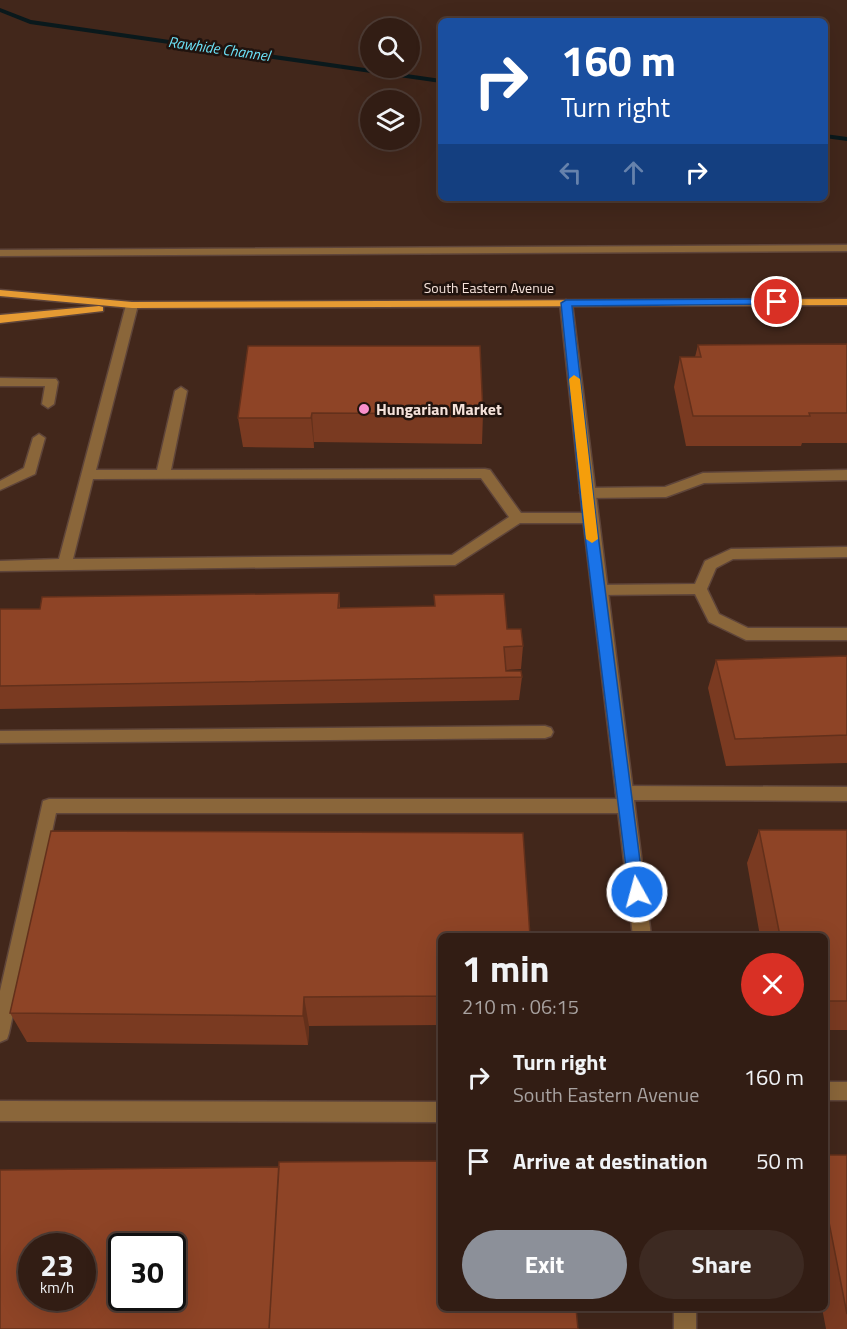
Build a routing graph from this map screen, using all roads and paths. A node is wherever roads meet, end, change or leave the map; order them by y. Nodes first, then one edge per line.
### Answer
1 (847, 248) edge
2 (0, 253) edge
3 (0, 293) edge
4 (847, 302) edge
5 (566, 303) junction
6 (132, 305) junction
7 (0, 319) edge
8 (0, 382) edge
9 (181, 392) dead end
10 (48, 404) dead end
11 (39, 438) dead end
12 (87, 475) junction
13 (164, 475) junction
14 (847, 476) edge
15 (0, 487) edge
16 (587, 493) junction
17 (517, 519) junction
18 (590, 519) junction
19 (847, 552) edge
20 (64, 564) junction
21 (0, 566) edge
22 (700, 589) junction
23 (598, 590) junction
24 (847, 634) edge
25 (545, 732) dead end
26 (0, 737) edge
27 (847, 794) edge
28 (625, 799) junction
29 (642, 933) edge
30 (0, 1033) edge
31 (828, 1091) edge
32 (847, 1091) edge
33 (0, 1111) edge
34 (438, 1112) edge
35 (685, 1311) edge
36 (685, 1329) edge

1 - 2 street
3 - 6 main road, South Eastern Avenue
4 - 5 main road, South Eastern Avenue
5 - 6 main road, South Eastern Avenue
5 - 16 street
6 - 7 main road, South Eastern Avenue
6 - 12 street
8 - 10 street
9 - 13 street
11 - 15 street
12 - 13 street
12 - 20 street
13 - 17 street
14 - 16 street
16 - 18 street
17 - 18 street
17 - 20 street
18 - 23 street
19 - 22 street
20 - 21 street
22 - 23 street
22 - 24 street
23 - 28 street
25 - 26 street
27 - 28 street
28 - 29 street
28 - 30 street
31 - 32 street
33 - 34 street
35 - 36 street

